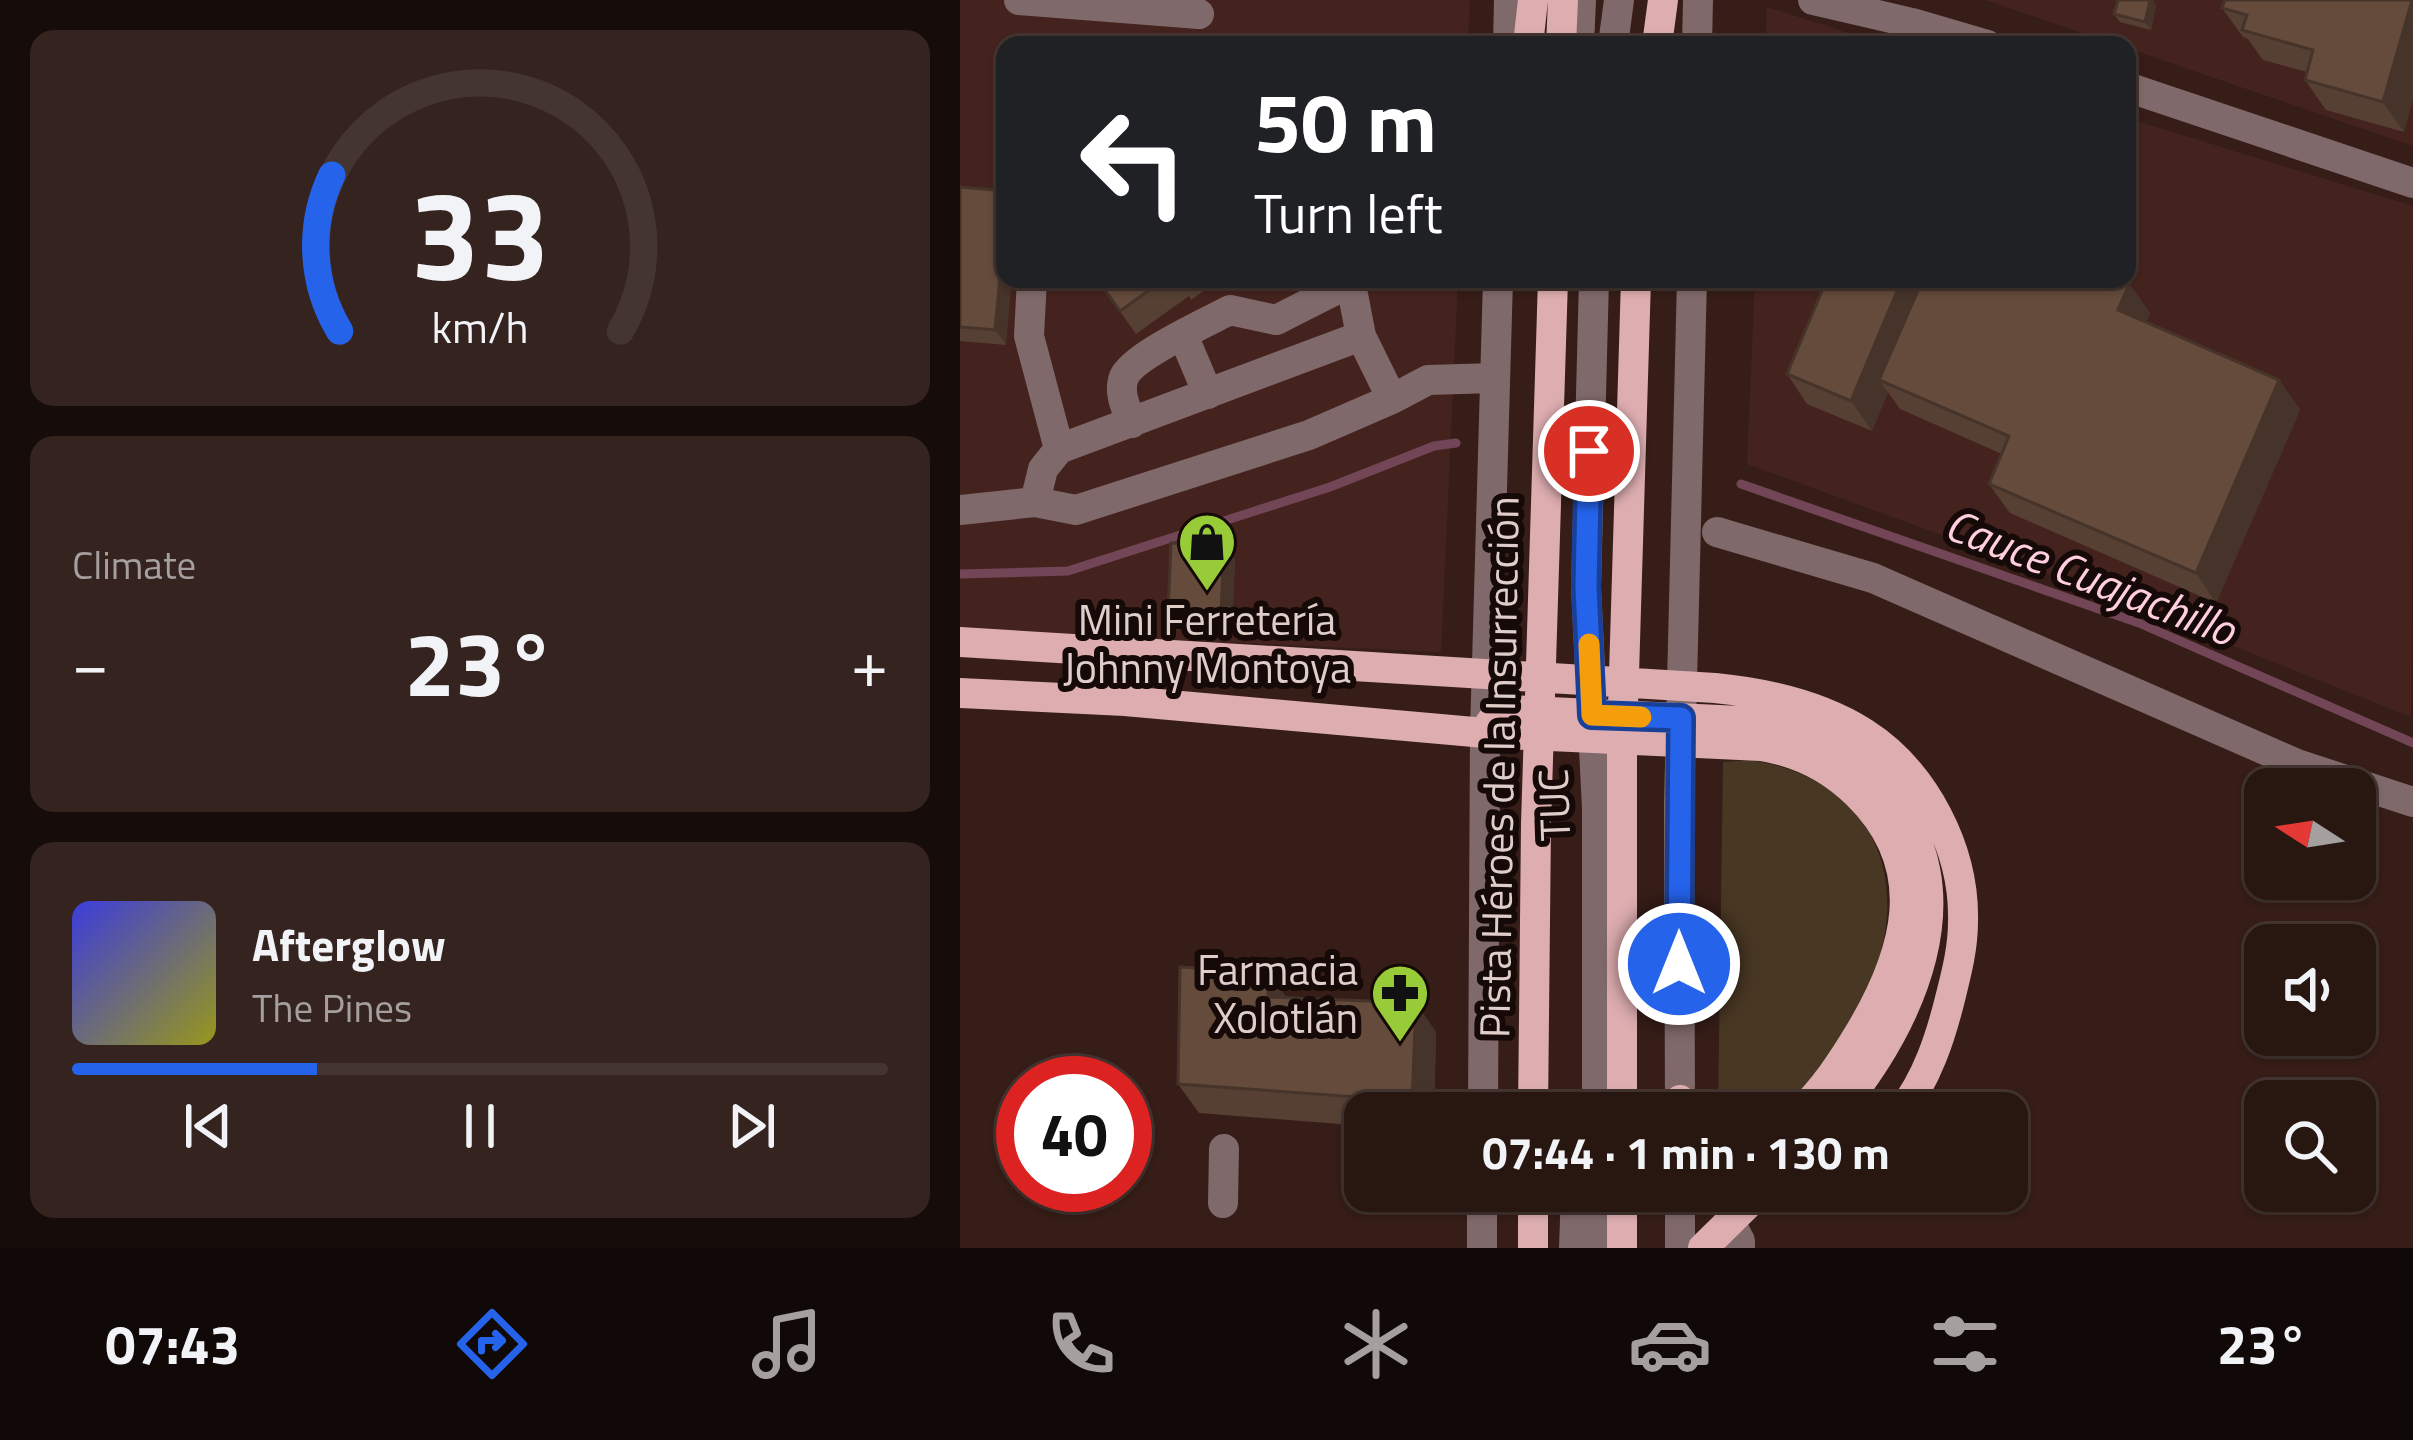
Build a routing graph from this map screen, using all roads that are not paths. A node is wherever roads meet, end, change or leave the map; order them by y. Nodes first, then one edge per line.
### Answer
1 (1018, 0) edge
2 (1509, 0) edge
3 (1533, 0) edge
4 (1563, 0) edge
5 (1581, 0) edge
6 (1619, 0) edge
7 (1648, 0) edge
8 (1663, 0) edge
9 (1698, 0) edge
10 (1813, 0) edge
11 (1199, 14) dead end
12 (1508, 36) edge
13 (1529, 36) edge
14 (1561, 36) edge
15 (1580, 36) edge
16 (1614, 36) edge
17 (1646, 36) edge
18 (1658, 36) edge
19 (1697, 36) edge
20 (1956, 36) edge
21 (2136, 90) edge
22 (2413, 183) edge
23 (1032, 288) edge
24 (1336, 288) edge
25 (1352, 288) edge
26 (1498, 288) edge
27 (1553, 288) edge
28 (1574, 288) edge
29 (1594, 288) edge
30 (1636, 288) edge
31 (1691, 288) edge
32 (1261, 317) junction
33 (1183, 335) junction
34 (1361, 336) junction
35 (1280, 367) junction
36 (1494, 378) junction
37 (1208, 394) junction
38 (1392, 399) junction
39 (1132, 423) junction
40 (1059, 449) junction
41 (1035, 502) junction
42 (960, 510) edge
43 (1717, 532) dead end
44 (960, 643) edge
45 (1473, 675) junction
46 (1568, 680) junction
47 (1624, 683) junction
48 (1682, 686) junction
49 (960, 693) edge
50 (1539, 724) junction
51 (1596, 727) junction
52 (1680, 730) junction
53 (1485, 733) junction
54 (2413, 802) edge
55 (1831, 1077) junction
56 (1483, 1092) edge
57 (1533, 1092) edge
58 (1577, 1092) edge
59 (1597, 1092) edge
60 (1621, 1092) edge
61 (1683, 1092) edge
62 (1818, 1092) edge
63 (1828, 1092) edge
64 (1853, 1092) edge
65 (1913, 1092) edge
66 (1224, 1149) dead end
67 (1223, 1203) dead end
68 (1482, 1212) edge
69 (1533, 1212) edge
70 (1575, 1212) edge
71 (1596, 1212) edge
72 (1622, 1212) edge
73 (1680, 1212) edge
74 (1735, 1234) edge
75 (1482, 1248) edge
76 (1533, 1248) edge
77 (1574, 1248) edge
78 (1596, 1248) edge
79 (1622, 1248) edge
80 (1680, 1248) edge
81 (1703, 1248) edge

1 - 11 street
2 - 12 street
3 - 13 main road
4 - 14 main road
5 - 15 street
6 - 16 street
7 - 17 main road
8 - 18 main road
9 - 19 street
10 - 20 street
21 - 22 street
23 - 40 street
24 - 32 street
25 - 34 street
26 - 36 street, Pista Héroes de la Insurrección
27 - 46 main road, Pista Héroes de la Insurrección
28 - 46 street, TUC
29 - 46 street, TUC
30 - 47 main road
31 - 48 street
32 - 33 street
32 - 35 street
33 - 37 street
33 - 39 street
34 - 35 street
34 - 38 street
35 - 37 street
36 - 38 street
36 - 45 street, Pista Héroes de la Insurrección
37 - 39 street
38 - 41 street
39 - 40 street
40 - 41 street
41 - 42 street
43 - 54 street
44 - 45 main road
45 - 46 main road
45 - 53 street, Pista Héroes de la Insurrección
46 - 47 main road
46 - 50 main road, Pista Héroes de la Insurrección
46 - 51 street, TUC
47 - 48 main road
47 - 51 main road
48 - 52 street
48 - 65 main road
49 - 53 main road
50 - 51 main road
50 - 53 main road
50 - 57 main road, Pista Héroes de la Insurrección
51 - 52 main road
51 - 58 street, TUC
51 - 59 street, TUC
51 - 60 main road
52 - 55 main road
52 - 61 street
52 - 64 main road
53 - 56 street, Pista Héroes de la Insurrección
55 - 62 main road
55 - 63 main road
66 - 67 street
68 - 75 street
69 - 76 main road
70 - 77 street
71 - 78 street
72 - 79 main road
73 - 80 street
74 - 81 main road

